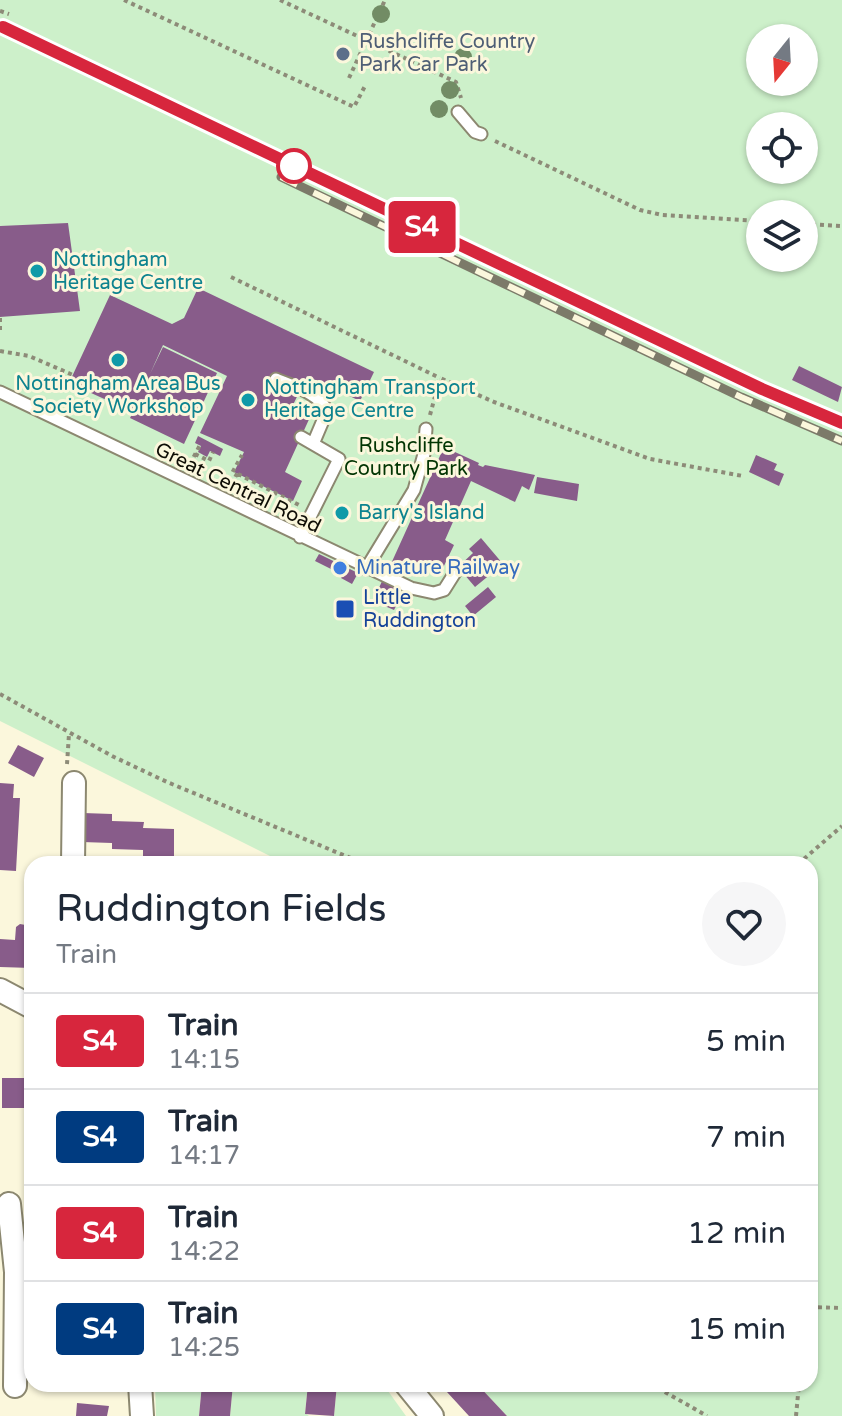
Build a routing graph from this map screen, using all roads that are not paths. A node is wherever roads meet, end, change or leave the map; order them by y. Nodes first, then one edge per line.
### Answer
1 (458, 112) dead end
2 (481, 134) road end
3 (276, 379) dead end
4 (0, 392) edge
5 (426, 429) road end
6 (301, 437) dead end
7 (313, 444) junction
8 (300, 537) junction
9 (366, 569) junction
10 (456, 571) dead end
11 (74, 783) dead end
12 (73, 856) edge
13 (0, 990) edge
14 (24, 1003) edge
15 (9, 1204) dead end
16 (22, 1240) edge
17 (15, 1386) dead end
18 (140, 1392) edge
19 (412, 1392) edge
20 (142, 1416) edge
21 (432, 1416) edge

1 - 2 lane
3 - 7 lane
4 - 8 lane, Great Central Road
5 - 9 lane
6 - 7 lane
7 - 8 lane
8 - 9 lane, Great Central Road
9 - 10 lane, Great Central Road
11 - 12 street
13 - 14 street
15 - 16 street
16 - 17 street
18 - 20 street
19 - 21 street

